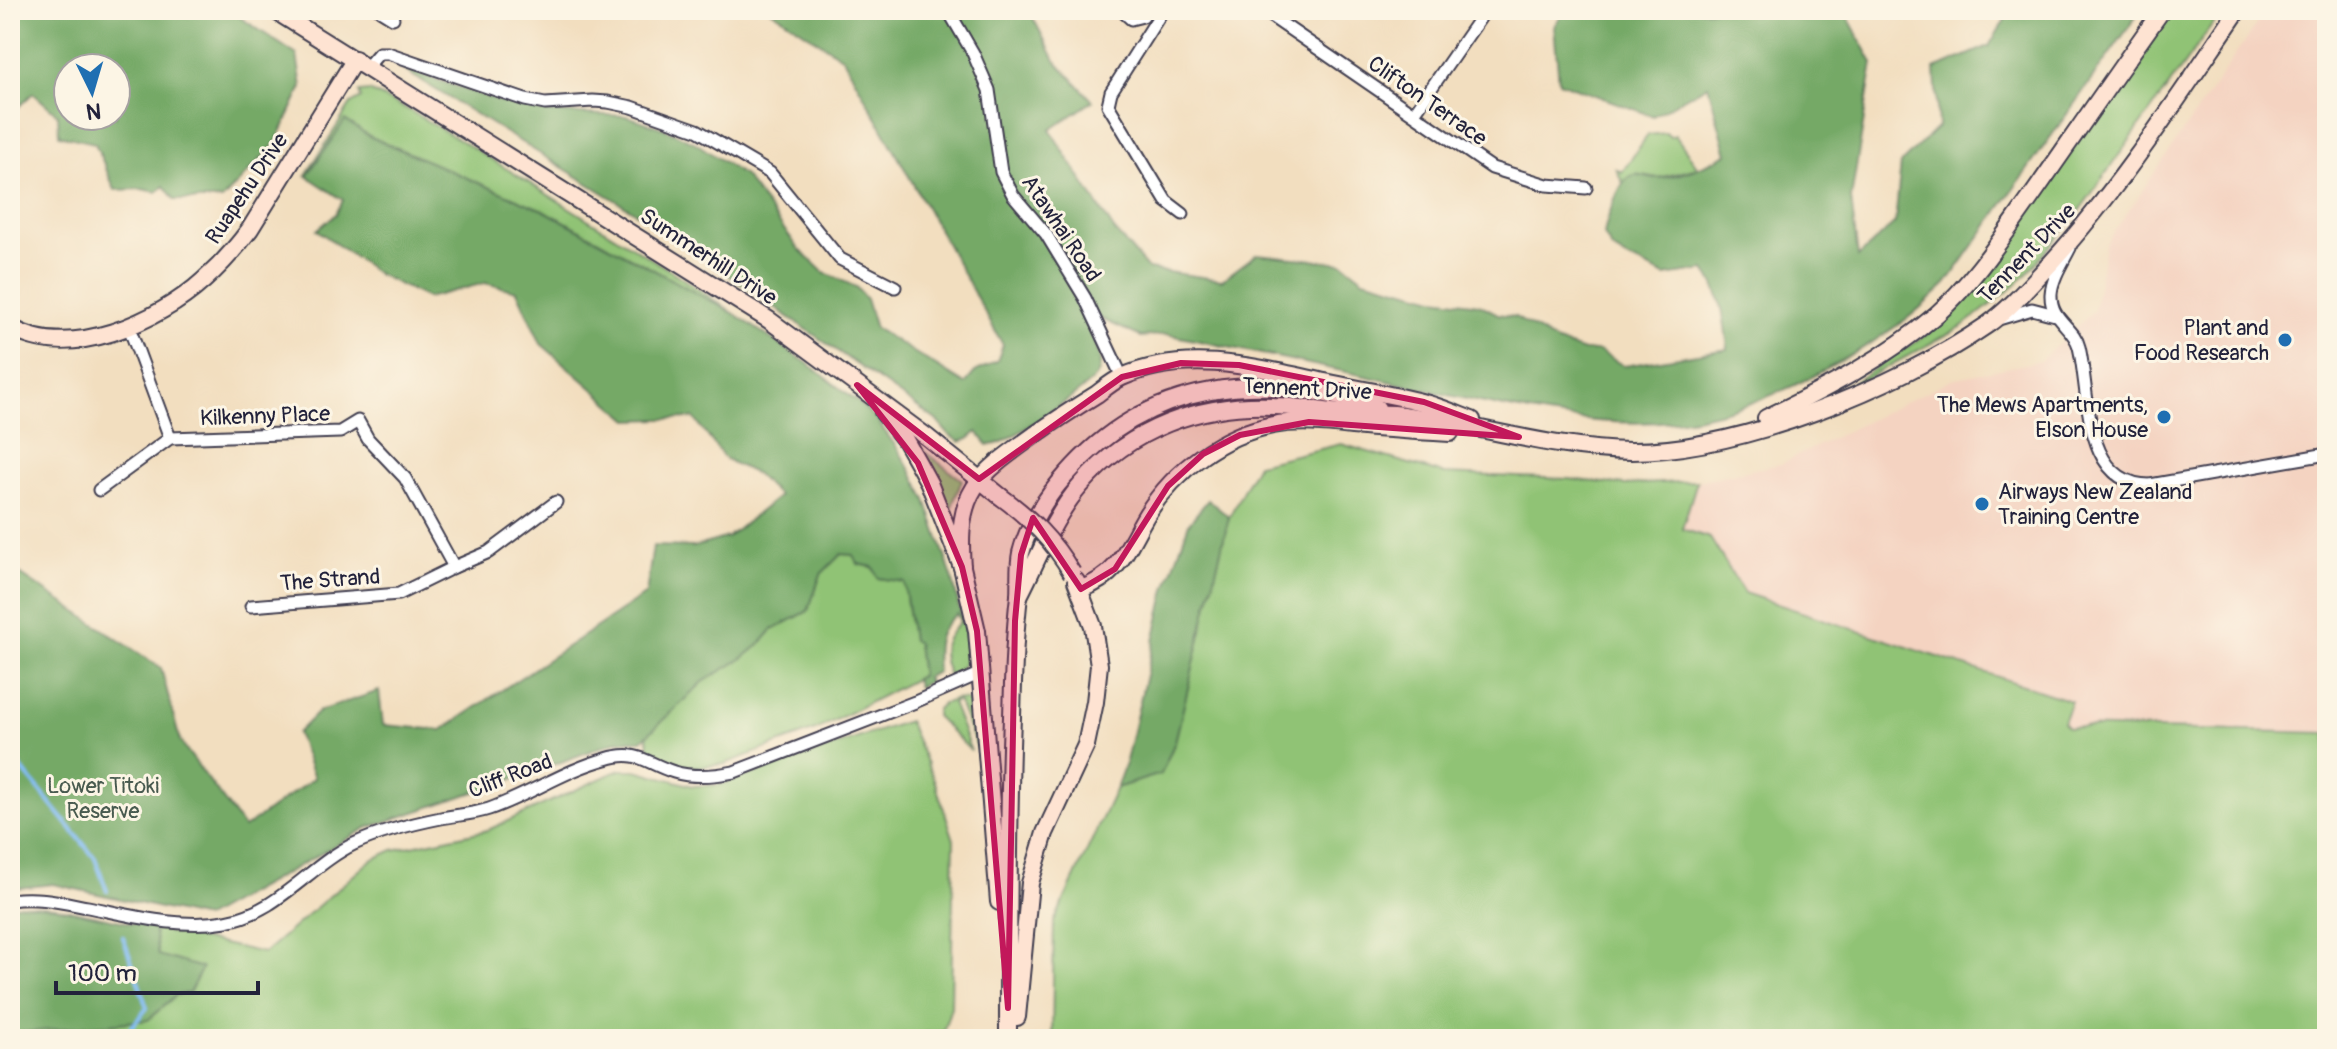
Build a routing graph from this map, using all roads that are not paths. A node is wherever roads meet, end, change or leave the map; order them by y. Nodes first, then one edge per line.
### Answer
1 (274, 10) edge
2 (380, 10) edge
3 (948, 10) edge
4 (1121, 10) edge
5 (1147, 10) edge
6 (1163, 10) edge
7 (1262, 10) edge
8 (2162, 10) edge
9 (2238, 10) edge
10 (393, 18) dead end
11 (1480, 18) dead end
12 (361, 63) junction
13 (1414, 113) junction
14 (1586, 188) dead end
15 (1183, 214) dead end
16 (2076, 235) junction
17 (895, 287) dead end
18 (2055, 315) junction
19 (1991, 322) junction
20 (10, 327) edge
21 (129, 327) junction
22 (1122, 377) junction
23 (857, 385) junction
24 (1519, 437) junction
25 (170, 438) junction
26 (1717, 442) junction
27 (2327, 454) edge
28 (980, 480) junction
29 (99, 490) dead end
30 (556, 502) dead end
31 (454, 567) junction
32 (962, 567) junction
33 (1081, 589) junction
34 (251, 606) dead end
35 (981, 673) junction
36 (10, 900) edge
37 (1008, 1008) junction
38 (1008, 1039) edge
39 (1015, 1039) edge

1 - 12 main road, Summerhill Drive
2 - 10 street
3 - 22 street, Atawhai Road
4 - 5 street
6 - 15 street
7 - 13 street, Clifton Terrace
8 - 26 main road, Tennent Drive
9 - 16 main road, Tennent Drive
11 - 13 street
12 - 17 street
12 - 21 main road, Ruapehu Drive
12 - 23 main road, Summerhill Drive
13 - 14 street, Clifton Terrace
16 - 18 street
16 - 19 main road, Tennent Drive
18 - 19 street
18 - 27 street
19 - 26 main road, Tennent Drive
20 - 21 main road, Ruapehu Drive
21 - 25 street, Kilkenny Place
22 - 24 main road
22 - 28 main road
23 - 28 main road, Summerhill Drive
23 - 32 main road
24 - 26 main road, Tennent Drive
24 - 33 main road
24 - 37 main road, Tennent Drive
25 - 29 street, Kilkenny Place
25 - 31 street, Kilkenny Place
28 - 32 main road
28 - 33 main road, Summerhill Drive, bridge
30 - 31 street, The Strand
31 - 34 street, The Strand
32 - 35 main road
33 - 39 main road, Summerhill Drive
35 - 36 street, Cliff Road
35 - 37 main road
37 - 38 main road, Tennent Drive

